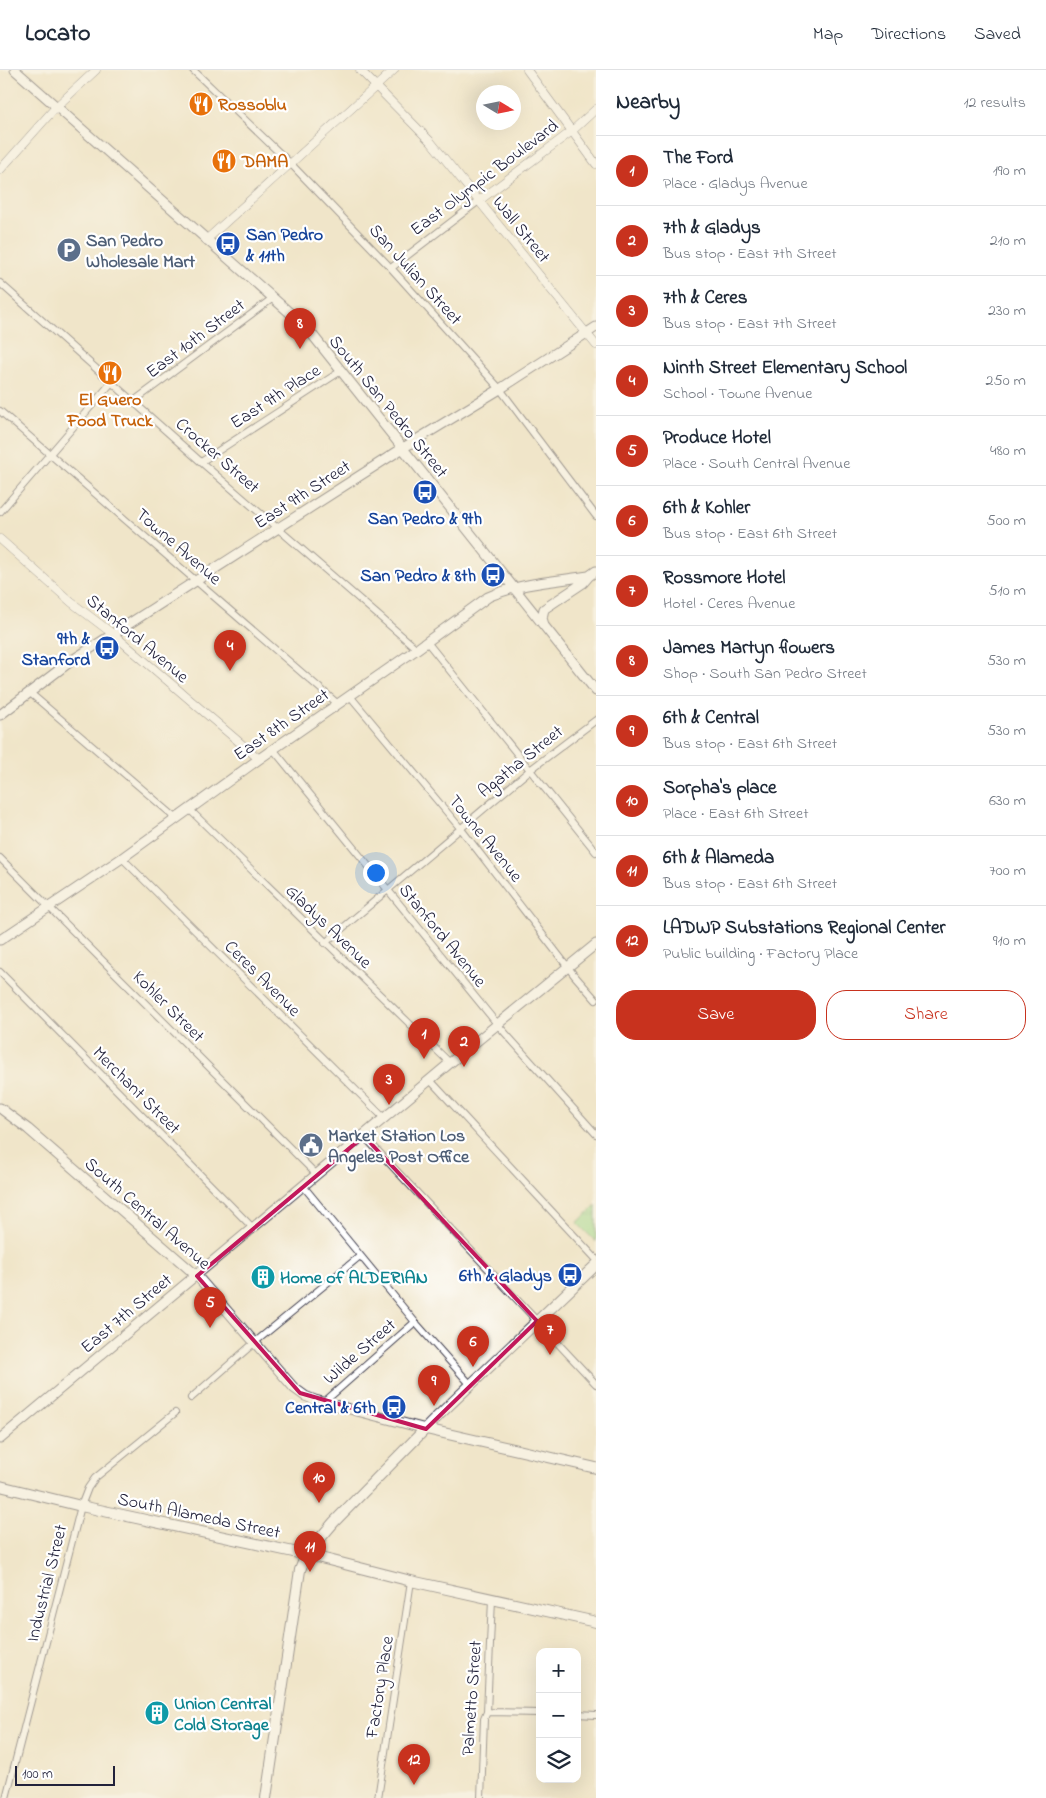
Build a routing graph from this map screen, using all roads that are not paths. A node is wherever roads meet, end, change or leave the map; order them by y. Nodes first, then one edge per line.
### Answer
1 (15, 70) edge
2 (96, 70) edge
3 (193, 70) edge
4 (360, 70) edge
5 (394, 70) edge
6 (527, 70) edge
7 (376, 86) junction
8 (56, 106) junction
9 (596, 110) edge
10 (572, 131) junction
11 (291, 164) junction
12 (596, 164) edge
13 (0, 170) edge
14 (480, 200) junction
15 (206, 240) junction
16 (391, 268) junction
17 (0, 283) edge
18 (273, 298) junction
19 (596, 328) edge
20 (586, 333) junction
21 (596, 346) edge
22 (341, 371) junction
23 (112, 382) junction
24 (500, 389) junction
25 (134, 401) junction
26 (0, 411) edge
27 (403, 448) junction
28 (51, 454) junction
29 (201, 462) junction
30 (0, 512) edge
31 (596, 516) edge
32 (279, 529) junction
33 (0, 539) edge
34 (593, 573) edge
35 (196, 580) junction
36 (515, 588) junction
37 (544, 626) junction
38 (113, 634) junction
39 (427, 642) junction
40 (417, 649) junction
41 (596, 691) edge
42 (29, 692) junction
43 (350, 696) junction
44 (338, 704) junction
45 (0, 715) edge
46 (596, 720) edge
47 (273, 749) junction
48 (259, 759) junction
49 (530, 770) junction
50 (190, 809) junction
51 (176, 818) junction
52 (461, 829) junction
53 (596, 852) edge
54 (0, 858) edge
55 (122, 858) junction
56 (388, 890) junction
57 (49, 907) junction
58 (0, 940) edge
59 (325, 943) junction
60 (596, 944) edge
61 (568, 967) junction
62 (0, 972) edge
63 (596, 1000) edge
64 (498, 1025) junction
65 (450, 1063) junction
66 (430, 1080) junction
67 (0, 1108) edge
68 (385, 1119) junction
69 (596, 1134) edge
70 (364, 1136) junction
71 (318, 1175) junction
72 (304, 1187) junction
73 (254, 1229) junction
74 (360, 1256) junction
75 (596, 1259) edge
76 (596, 1265) edge
77 (197, 1276) junction
78 (415, 1322) junction
79 (537, 1322) junction
80 (254, 1343) junction
81 (470, 1384) junction
82 (596, 1384) edge
83 (191, 1398) dead end
84 (323, 1402) junction
85 (175, 1413) dead end
86 (426, 1429) junction
87 (0, 1439) edge
88 (596, 1468) edge
89 (0, 1486) edge
90 (81, 1506) junction
91 (306, 1555) junction
92 (411, 1580) junction
93 (492, 1599) junction
94 (596, 1622) edge
95 (487, 1712) junction
96 (536, 1713) edge
97 (581, 1714) edge
98 (596, 1715) edge
99 (6, 1798) edge
100 (266, 1798) edge
101 (378, 1798) edge
102 (481, 1798) edge

1 - 8 main road, South San Pedro Street
2 - 8 street
3 - 11 street, San Julian Street
4 - 7 street, Wall Street
5 - 7 street
6 - 10 street
7 - 11 street
7 - 14 street, Wall Street
8 - 13 street
8 - 15 main road, South San Pedro Street
9 - 10 street, East Olympic Boulevard
10 - 12 street
10 - 14 street, East Olympic Boulevard
11 - 15 street
11 - 16 street, San Julian Street
14 - 16 street, East Olympic Boulevard
14 - 20 street, Wall Street
15 - 18 main road, South San Pedro Street
16 - 24 street, San Julian Street
17 - 23 street, Crocker Street
18 - 22 main road, South San Pedro Street
18 - 25 street, East 10th Street
19 - 20 main road, East 9th Street
20 - 21 street, Wall Street
20 - 24 main road, East 9th Street
22 - 27 main road, South San Pedro Street
22 - 29 street, East 9th Place
23 - 25 street, Crocker Street
23 - 28 street
24 - 27 main road, East 9th Street
24 - 31 street, San Julian Street
25 - 29 street, Crocker Street
26 - 28 street, Towne Avenue
27 - 32 main road, East 9th Street
27 - 36 main road, South San Pedro Street
28 - 30 street
28 - 35 street, Towne Avenue
29 - 32 street, Crocker Street
32 - 35 main road, East 9th Street
32 - 40 street, Crocker Street
33 - 38 street, Stanford Avenue
34 - 36 main road, East 8th Street
34 - 37 main road
35 - 38 main road, East 9th Street
35 - 44 street, Towne Avenue
36 - 37 main road, South San Pedro Street
36 - 39 main road, East 8th Street
37 - 41 main road, South San Pedro Street
38 - 42 main road, East 9th Street
38 - 48 street, Stanford Avenue
39 - 40 main road, East 8th Street
39 - 49 street
40 - 43 main road, East 8th Street
42 - 45 main road
42 - 51 street
43 - 44 main road, East 8th Street
43 - 52 street, Towne Avenue
44 - 47 main road, East 8th Street
46 - 49 street, Agatha Street
47 - 48 main road, East 8th Street
47 - 56 street, Stanford Avenue
48 - 50 main road, East 8th Street
49 - 52 street, Agatha Street
49 - 53 street
50 - 51 main road, East 8th Street
50 - 59 street, Gladys Avenue
51 - 55 main road, East 8th Street
52 - 56 street, Agatha Street
52 - 61 street, Towne Avenue
54 - 57 street, Kohler Street
55 - 57 main road, East 8th Street
55 - 68 street, Ceres Avenue
56 - 59 street, Agatha Street
56 - 64 street, Stanford Avenue
57 - 58 main road, East 8th Street
57 - 71 street, Kohler Street
59 - 65 street, Gladys Avenue
60 - 61 main road, East 7th Street
61 - 63 street, Towne Avenue
61 - 64 main road, East 7th Street
62 - 73 street, Merchant Street
64 - 65 main road, East 7th Street
64 - 69 street, Stanford Avenue
65 - 66 main road, East 7th Street
66 - 68 main road, East 7th Street
66 - 75 street
67 - 77 main road, South Central Avenue
68 - 70 main road, East 7th Street
70 - 71 main road, East 7th Street
70 - 79 street
71 - 72 main road, East 7th Street
72 - 73 main road, East 7th Street
72 - 74 street
73 - 77 main road, East 7th Street
74 - 78 street
74 - 80 street
76 - 79 main road
77 - 80 main road, South Central Avenue
77 - 87 main road, East 7th Street
78 - 81 street
78 - 84 street, Wilde Street
79 - 81 main road
79 - 82 street
80 - 83 street
80 - 84 main road, South Central Avenue
81 - 86 main road
84 - 86 main road, South Central Avenue
85 - 90 street, Industrial Street
86 - 88 main road, South Central Avenue
86 - 91 main road
89 - 90 main road, South Alameda Street
90 - 91 main road, South Alameda Street
90 - 99 street, Industrial Street
91 - 92 main road, South Alameda Street
91 - 100 main road
92 - 93 main road, South Alameda Street
92 - 101 street, Factory Place
93 - 94 main road, South Alameda Street
93 - 95 street, Palmetto Street
95 - 96 street
95 - 102 street, Palmetto Street
97 - 98 street

